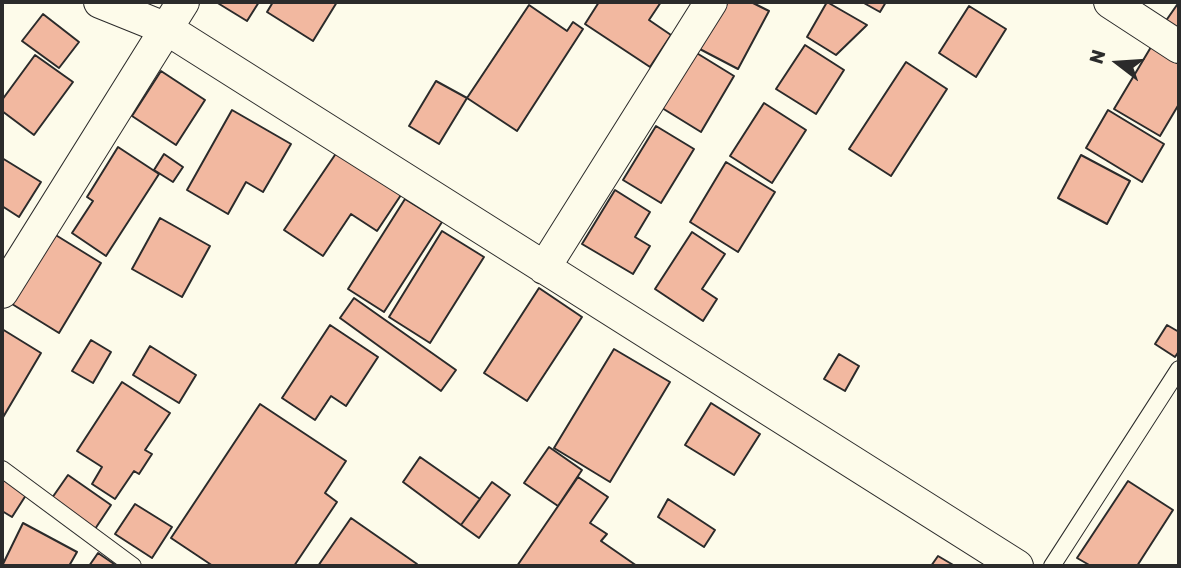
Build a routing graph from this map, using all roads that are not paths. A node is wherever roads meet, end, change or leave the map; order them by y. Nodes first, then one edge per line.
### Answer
1 (100, 2) edge
2 (183, 2) edge
3 (711, 2) edge
4 (1110, 2) edge
5 (167, 29) junction
6 (1179, 47) edge
7 (544, 268) junction
8 (2, 292) edge
9 (1179, 369) edge
10 (2, 469) edge
11 (133, 566) edge
12 (1017, 566) edge
13 (1052, 566) edge

1 - 5 street
2 - 5 street
3 - 7 street
4 - 6 street
5 - 7 street
5 - 8 street
7 - 12 street
9 - 13 lane
10 - 11 lane

